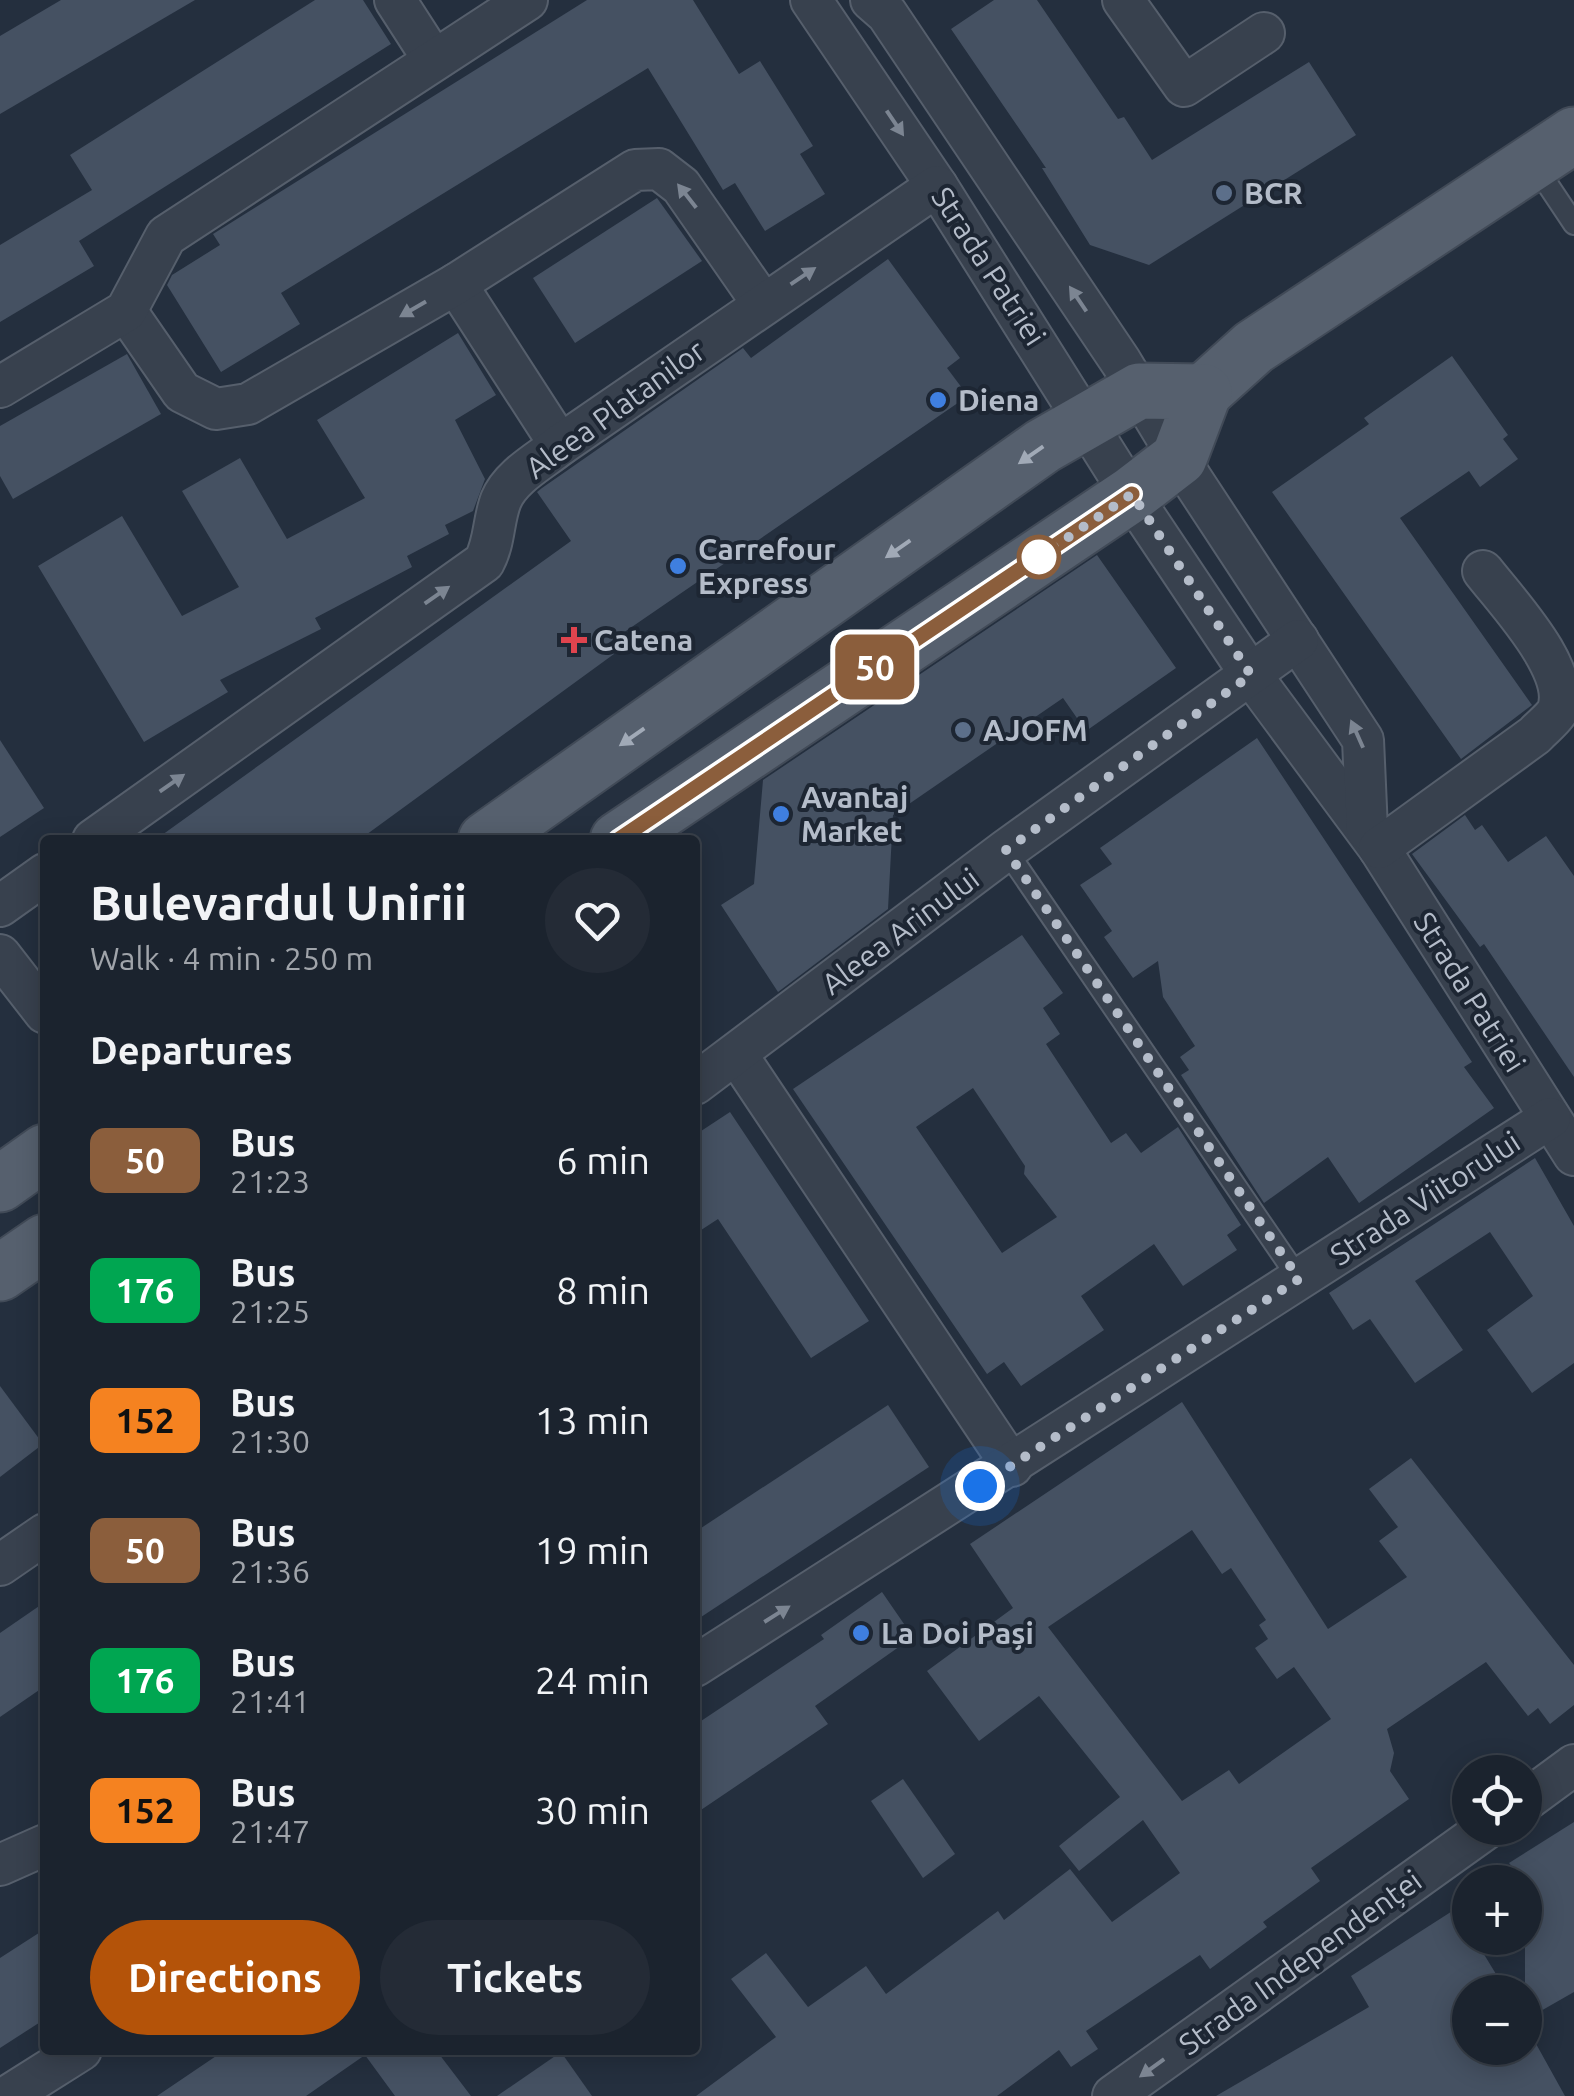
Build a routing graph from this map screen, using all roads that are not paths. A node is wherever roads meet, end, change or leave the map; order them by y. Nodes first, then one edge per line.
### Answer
1 (396, 0) edge
2 (527, 0) edge
3 (812, 0) edge
4 (1124, 0) edge
5 (892, 5) edge
6 (1264, 33) dead end
7 (840, 42) junction
8 (433, 59) junction
9 (1553, 149) edge
10 (937, 186) junction
11 (1574, 224) edge
12 (456, 284) junction
13 (763, 304) junction
14 (126, 311) junction
15 (0, 387) edge
16 (1139, 391) junction
17 (1204, 392) junction
18 (1087, 421) junction
19 (560, 445) junction
20 (1178, 458) junction
21 (1132, 494) junction
22 (1484, 571) dead end
23 (1298, 640) junction
24 (1251, 675) junction
25 (100, 835) edge
26 (493, 835) edge
27 (625, 835) edge
28 (1373, 839) junction
29 (1006, 850) junction
30 (40, 878) edge
31 (0, 906) edge
32 (0, 955) edge
33 (40, 1007) edge
34 (737, 1055) junction
35 (700, 1081) edge
36 (1550, 1118) junction
37 (1574, 1155) edge
38 (40, 1156) edge
39 (0, 1184) edge
40 (40, 1246) edge
41 (0, 1274) edge
42 (1299, 1279) junction
43 (1012, 1466) junction
44 (40, 1538) edge
45 (0, 1566) edge
46 (700, 1663) edge
47 (1574, 1766) edge
48 (1542, 1788) edge
49 (1464, 1845) edge
50 (40, 1847) edge
51 (0, 1865) edge
52 (74, 2055) edge
53 (8, 2096) edge
54 (1113, 2096) edge

1 - 8 street
2 - 8 street
3 - 7 street, Strada Patriei
4 - 6 street
5 - 7 street
16 -> 5 street, Strada Patriei
7 -> 10 street, Strada Patriei
8 - 14 street
9 - 11 lane
9 - 17 main road
13 -> 10 street, Aleea Platanilor
10 - 18 street, Strada Patriei
13 -> 12 street
12 -> 14 street
12 - 19 street
13 - 19 street, Aleea Platanilor
14 - 15 street
16 - 17 main road
16 - 18 main road
16 - 20 street, Strada Patriei
17 - 20 main road
18 - 21 street, Strada Patriei
18 -> 26 main road
25 -> 19 street, Aleea Platanilor
20 - 21 main road
20 - 23 street, Strada Patriei
21 - 24 street, Strada Patriei
21 - 27 main road
22 - 28 street
23 - 24 street, Aleea Arinului
28 -> 23 street, Strada Patriei
24 - 28 street, Strada Patriei
24 - 29 street, Aleea Arinului
28 - 36 street, Strada Patriei
29 - 34 street, Aleea Arinului
29 - 42 lane
30 - 31 street
32 - 33 street
34 - 35 street, Aleea Arinului
34 - 43 street
36 - 37 street, Strada Patriei
36 - 42 street, Strada Viitorului
38 - 39 main road
40 - 41 main road
42 - 43 street, Strada Viitorului
46 -> 43 street, Strada Viitorului
44 - 45 street
47 - 48 street
49 -> 54 street, Strada Independenței
50 - 51 street
52 - 53 street

